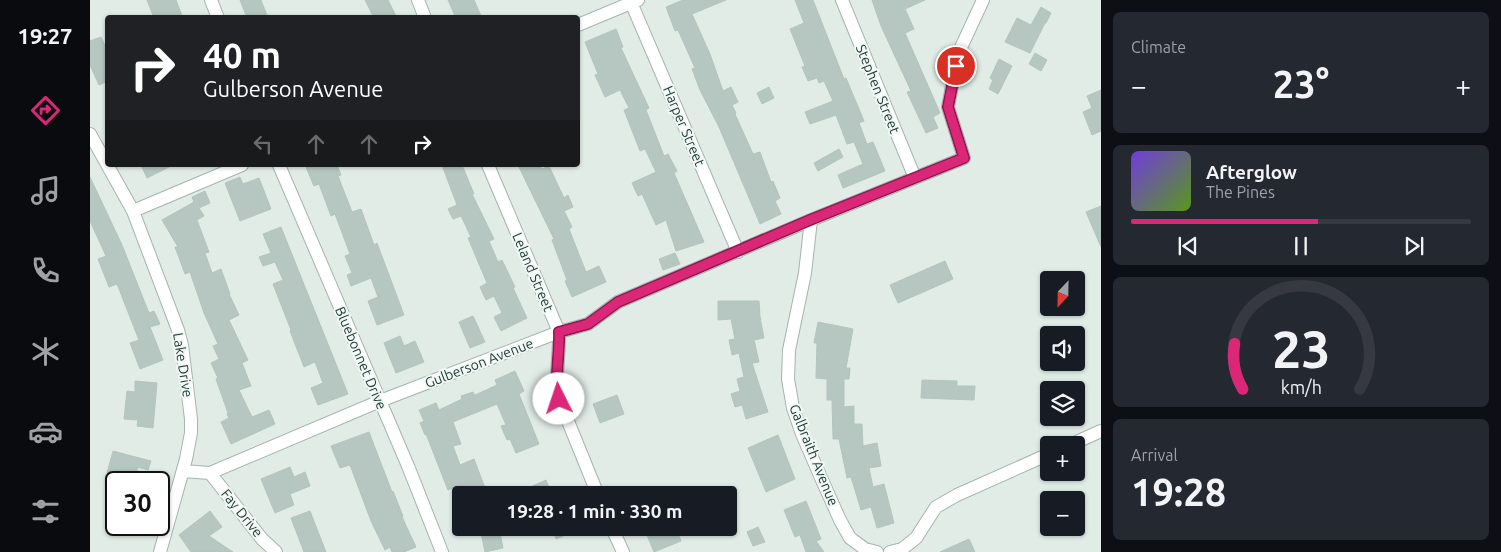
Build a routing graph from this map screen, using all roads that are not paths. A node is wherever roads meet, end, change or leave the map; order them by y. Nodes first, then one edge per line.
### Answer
1 (211, 0) edge
2 (418, 0) edge
3 (842, 0) edge
4 (983, 0) edge
5 (633, 1) edge
6 (217, 15) edge
7 (424, 15) edge
8 (580, 24) edge
9 (90, 134) edge
10 (105, 161) edge
11 (108, 167) edge
12 (237, 167) edge
13 (280, 167) edge
14 (489, 167) edge
15 (915, 178) junction
16 (133, 211) junction
17 (810, 220) junction
18 (738, 252) junction
19 (559, 332) junction
20 (380, 401) junction
21 (1101, 431) edge
22 (1085, 438) edge
23 (1040, 458) edge
24 (183, 471) junction
25 (210, 473) junction
26 (594, 486) edge
27 (616, 536) edge
28 (160, 552) edge
29 (276, 552) edge
30 (442, 552) edge
31 (623, 552) edge
32 (877, 552) edge
33 (890, 552) edge

1 - 6 street
2 - 7 street
3 - 15 street, Stephen Street
4 - 15 street, Gulberson Avenue
5 - 8 street
5 - 18 street, Harper Street
9 - 10 street, Lake Drive
11 - 16 street, Lake Drive
12 - 16 street
13 - 20 street, Bluebonnet Drive
14 - 19 street, Leland Street
15 - 17 street, Gulberson Avenue
16 - 24 street, Lake Drive
17 - 18 street, Gulberson Avenue
17 - 32 street, Galbraith Avenue
18 - 19 street, Gulberson Avenue
19 - 20 street, Gulberson Avenue
19 - 26 street, Leland Street
20 - 25 street, Gulberson Avenue
20 - 30 street, Bluebonnet Drive
21 - 22 street
23 - 33 street
24 - 25 street, Gulberson Avenue
24 - 28 street, Lake Drive
25 - 29 street, Fay Drive
27 - 31 street

